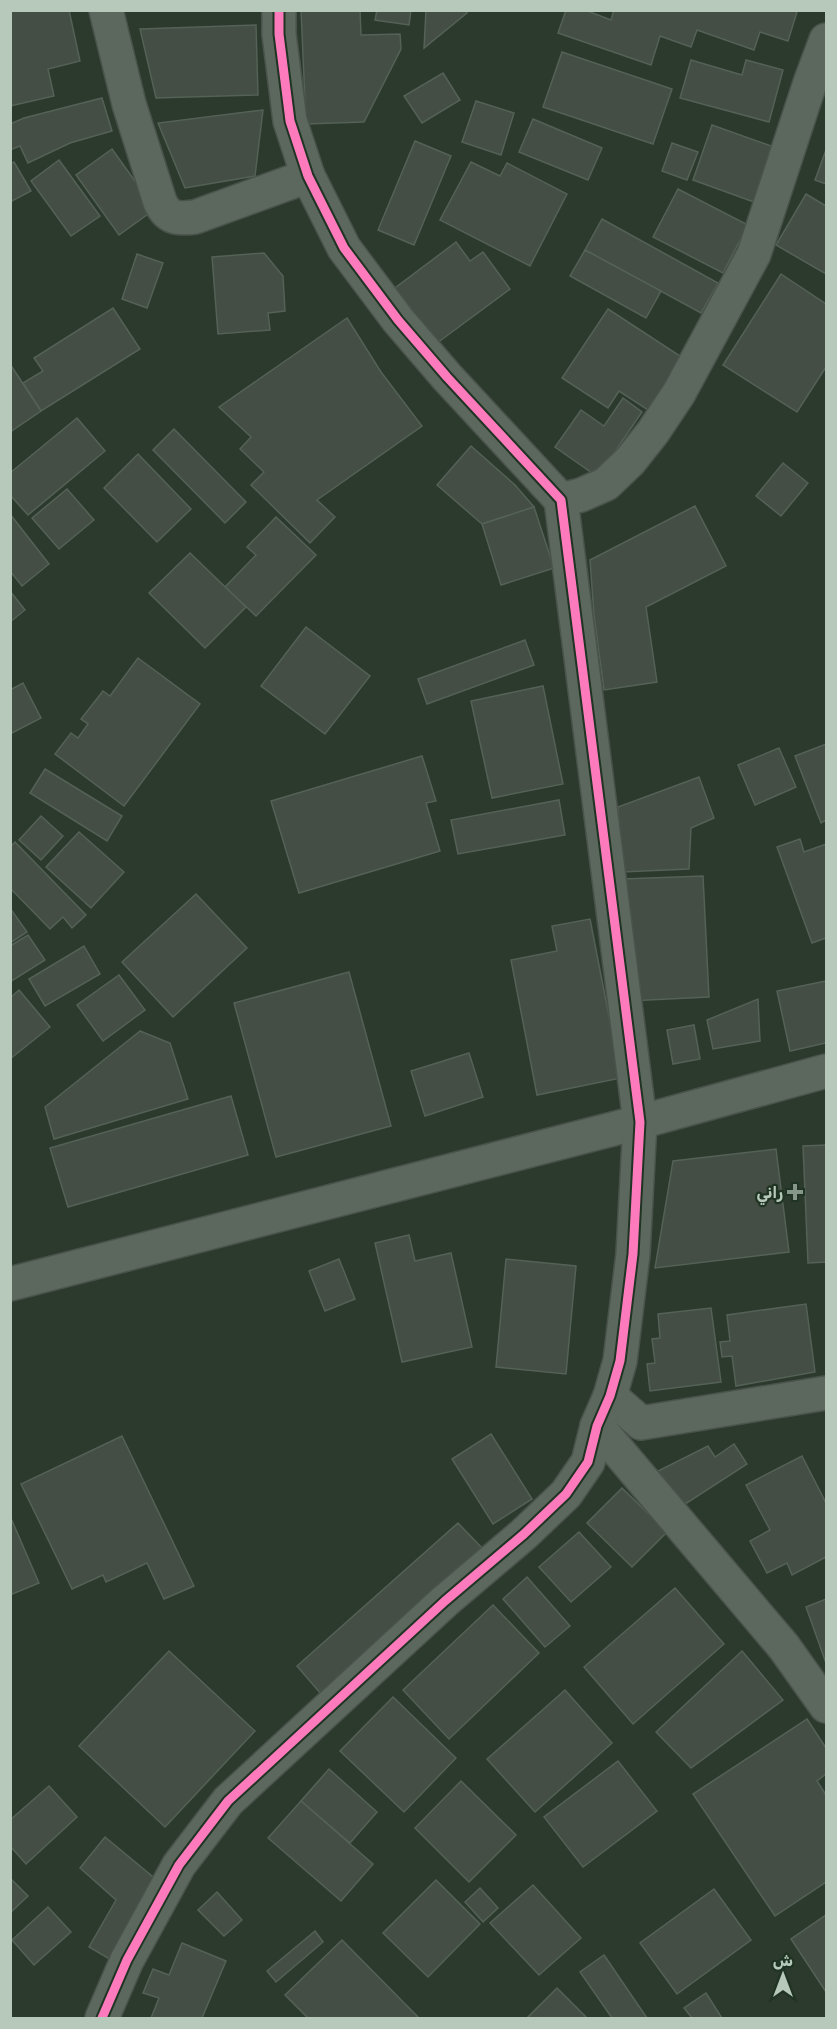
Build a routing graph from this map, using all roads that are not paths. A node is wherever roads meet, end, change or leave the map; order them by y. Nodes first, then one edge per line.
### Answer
1 (106, 10) edge
2 (279, 10) edge
3 (826, 40) edge
4 (308, 177) junction
5 (561, 500) junction
6 (826, 1071) edge
7 (640, 1122) junction
8 (10, 1284) edge
9 (826, 1393) edge
10 (610, 1396) junction
11 (597, 1426) junction
12 (826, 1706) edge
13 (102, 2019) edge

1 - 4 street
2 - 4 street
3 - 5 street
4 - 5 street
5 - 7 street
6 - 7 street
7 - 8 street
7 - 10 street
9 - 10 street
10 - 11 street
11 - 12 street
11 - 13 street

